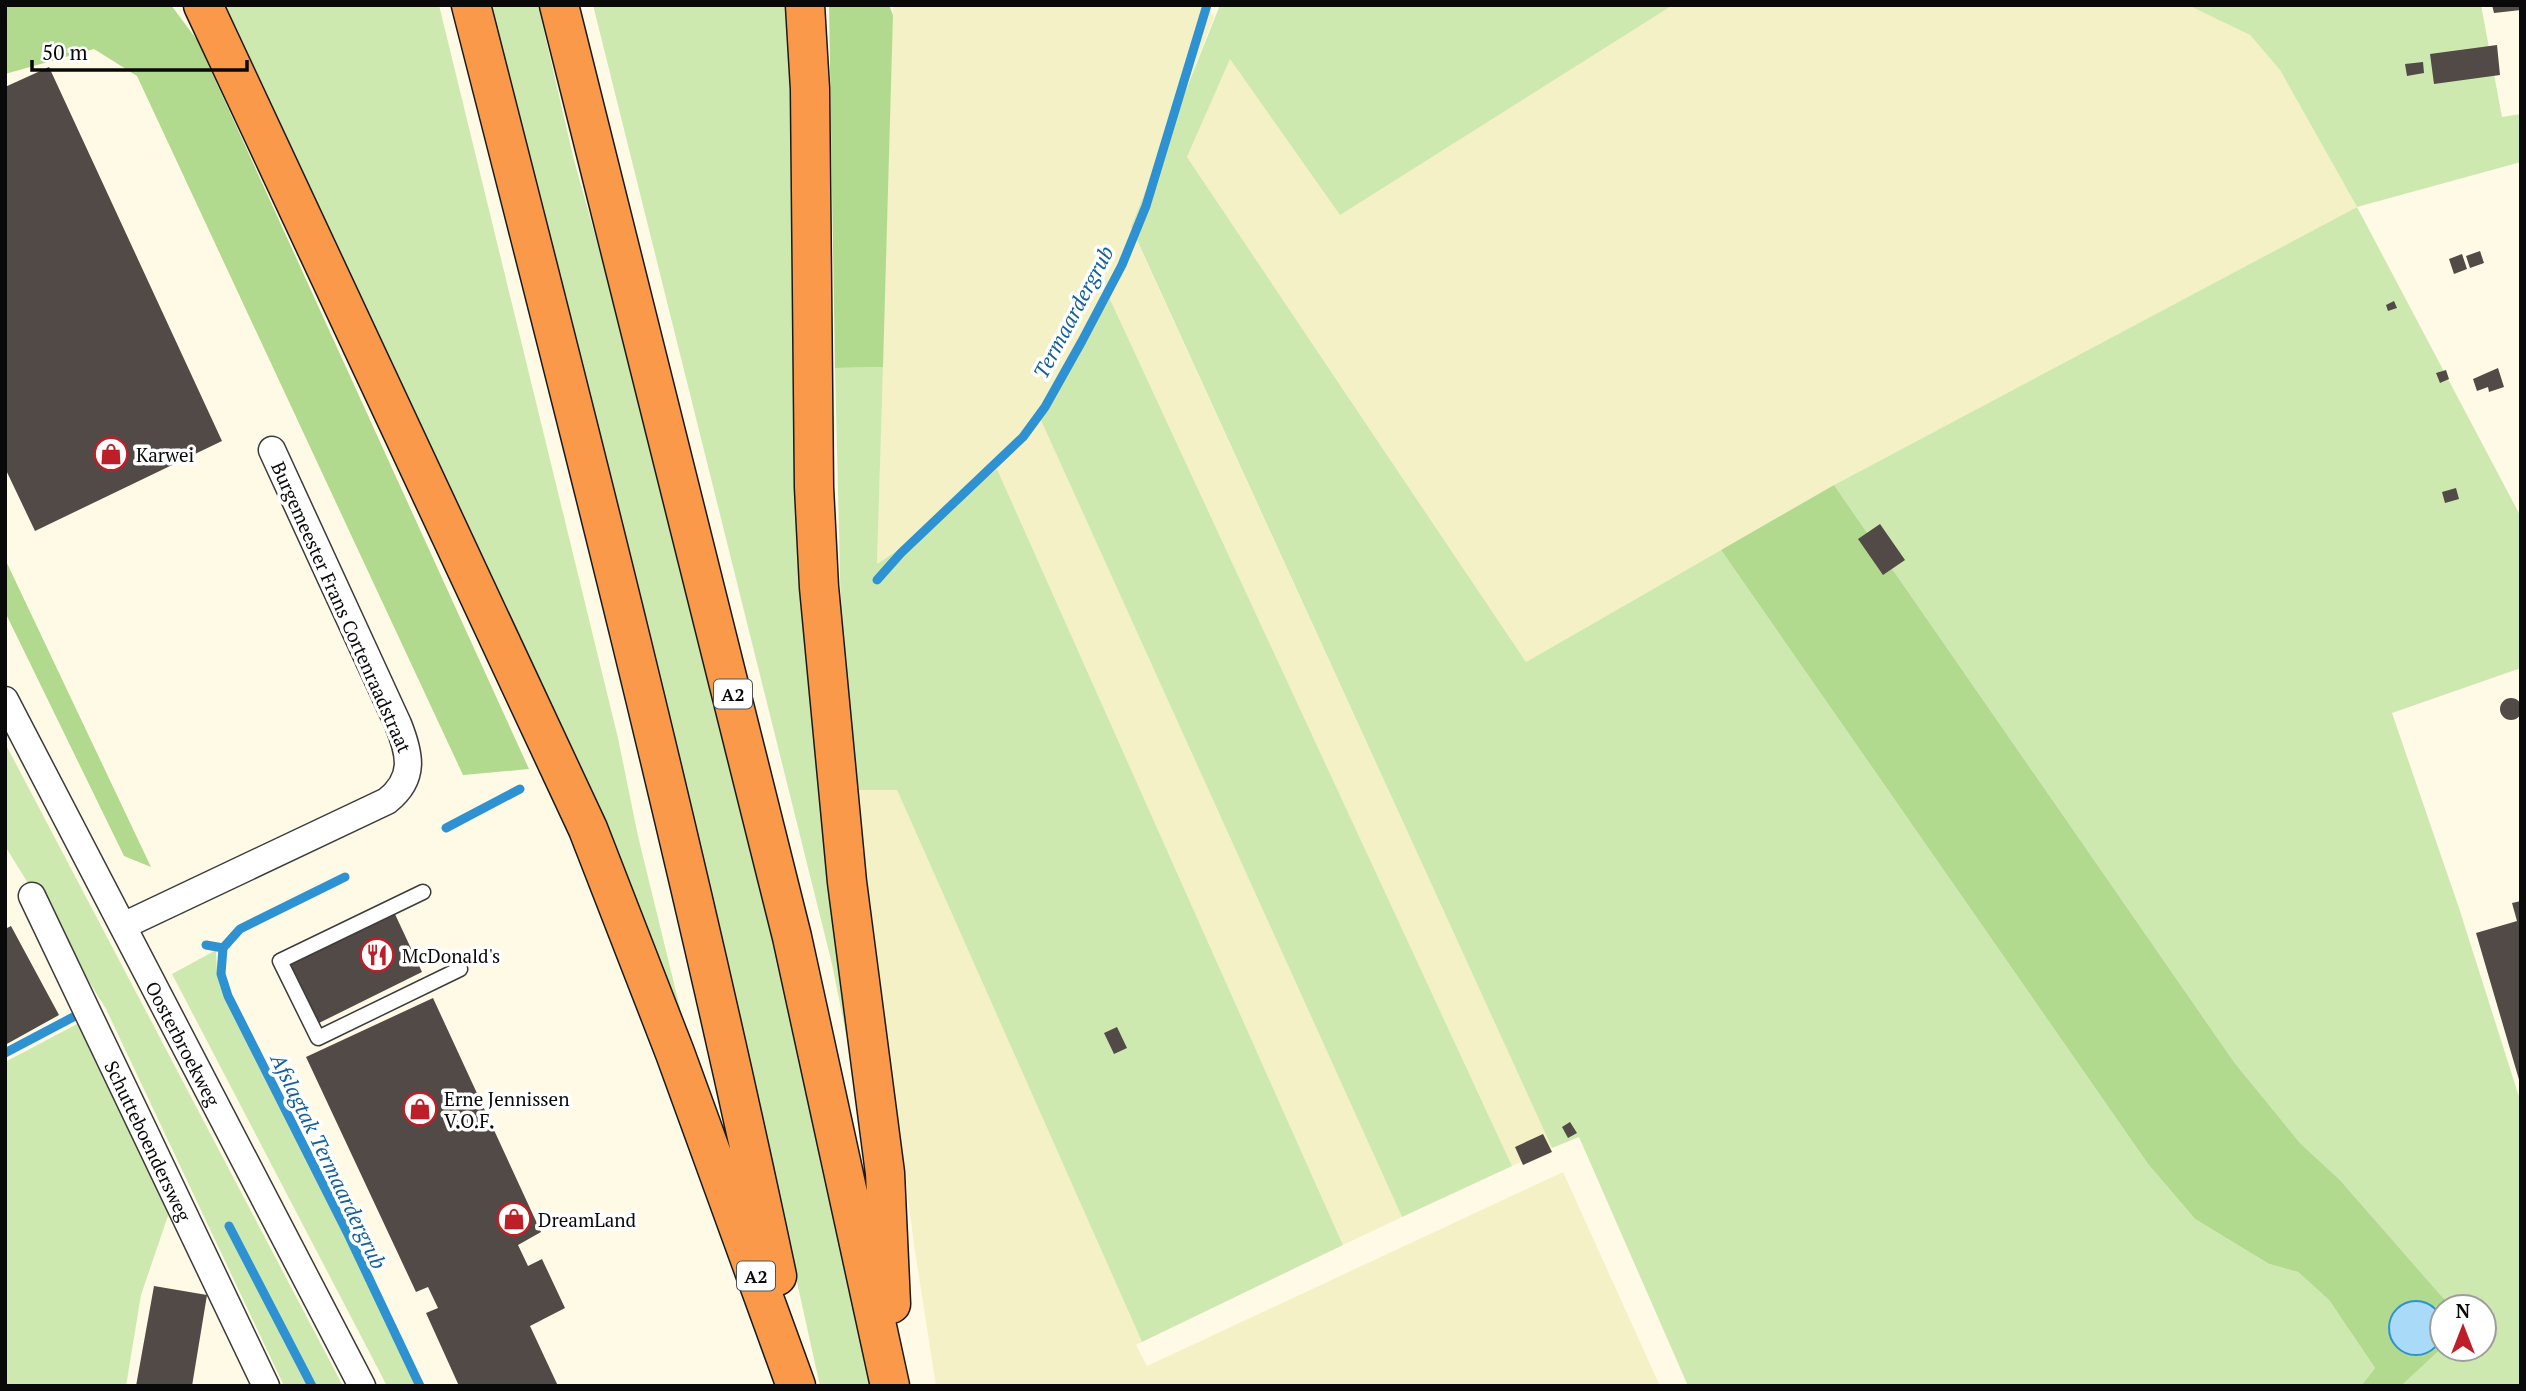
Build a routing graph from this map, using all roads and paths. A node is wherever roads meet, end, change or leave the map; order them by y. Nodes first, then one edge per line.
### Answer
1 (204, 5) edge
2 (471, 5) edge
3 (559, 5) edge
4 (805, 5) edge
5 (272, 450) dead end
6 (5, 700) edge
7 (424, 892) dead end
8 (32, 896) dead end
9 (124, 925) junction
10 (460, 969) dead end
11 (266, 1386) edge
12 (362, 1386) edge
13 (798, 1386) edge
14 (892, 1386) edge

1 - 13 highway, A2
2 - 13 highway, A2
3 - 14 highway, A2
4 - 14 highway, A2
5 - 9 street, Burgemeester Frans Cortenraadstraat
6 - 9 street, Oosterbroekweg
7 - 10 lane
8 - 11 street, Schutteboendersweg
9 - 12 street, Oosterbroekweg

